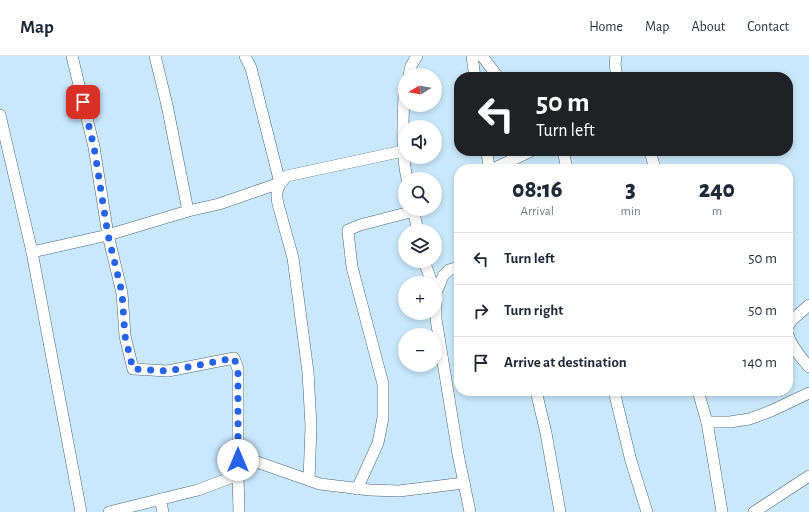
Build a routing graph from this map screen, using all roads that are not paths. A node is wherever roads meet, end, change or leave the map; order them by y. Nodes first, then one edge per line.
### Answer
1 (72, 56) edge
2 (155, 56) edge
3 (245, 56) edge
4 (417, 56) edge
5 (472, 56) edge
6 (482, 56) edge
7 (616, 56) edge
8 (411, 68) edge
9 (474, 72) edge
10 (494, 72) edge
11 (616, 72) edge
12 (0, 115) edge
13 (398, 152) edge
14 (520, 156) edge
15 (504, 164) edge
16 (280, 183) junction
17 (188, 211) junction
18 (398, 214) edge
19 (108, 235) junction
20 (32, 252) junction
21 (454, 268) edge
22 (442, 277) edge
23 (809, 305) edge
24 (793, 317) edge
25 (436, 320) edge
26 (793, 346) edge
27 (809, 367) edge
28 (809, 393) edge
29 (537, 396) edge
30 (615, 396) edge
31 (699, 396) edge
32 (707, 422) junction
33 (238, 475) junction
34 (809, 476) edge
35 (309, 480) junction
36 (464, 483) junction
37 (357, 489) junction
38 (160, 499) junction
39 (768, 508) edge
40 (81, 512) edge
41 (109, 512) edge
42 (163, 512) edge
43 (239, 512) edge
44 (470, 512) edge
45 (560, 512) edge
46 (647, 512) edge
47 (722, 512) edge
48 (754, 512) edge

1 - 19 street
2 - 17 street
3 - 16 street
4 - 8 street
5 - 9 street
6 - 10 street
7 - 11 street
12 - 20 street
13 - 16 street
14 - 15 street
16 - 17 street
16 - 35 street
17 - 19 street
18 - 37 street
19 - 20 street
19 - 33 street
20 - 40 street
21 - 22 street
23 - 24 street
25 - 36 street
26 - 27 street
28 - 32 street
29 - 45 street
30 - 46 street
31 - 32 street
32 - 47 street
33 - 35 street
33 - 38 street
33 - 43 street
34 - 39 street
35 - 37 street
36 - 37 street
36 - 44 street
38 - 41 street
38 - 42 street
39 - 48 street

